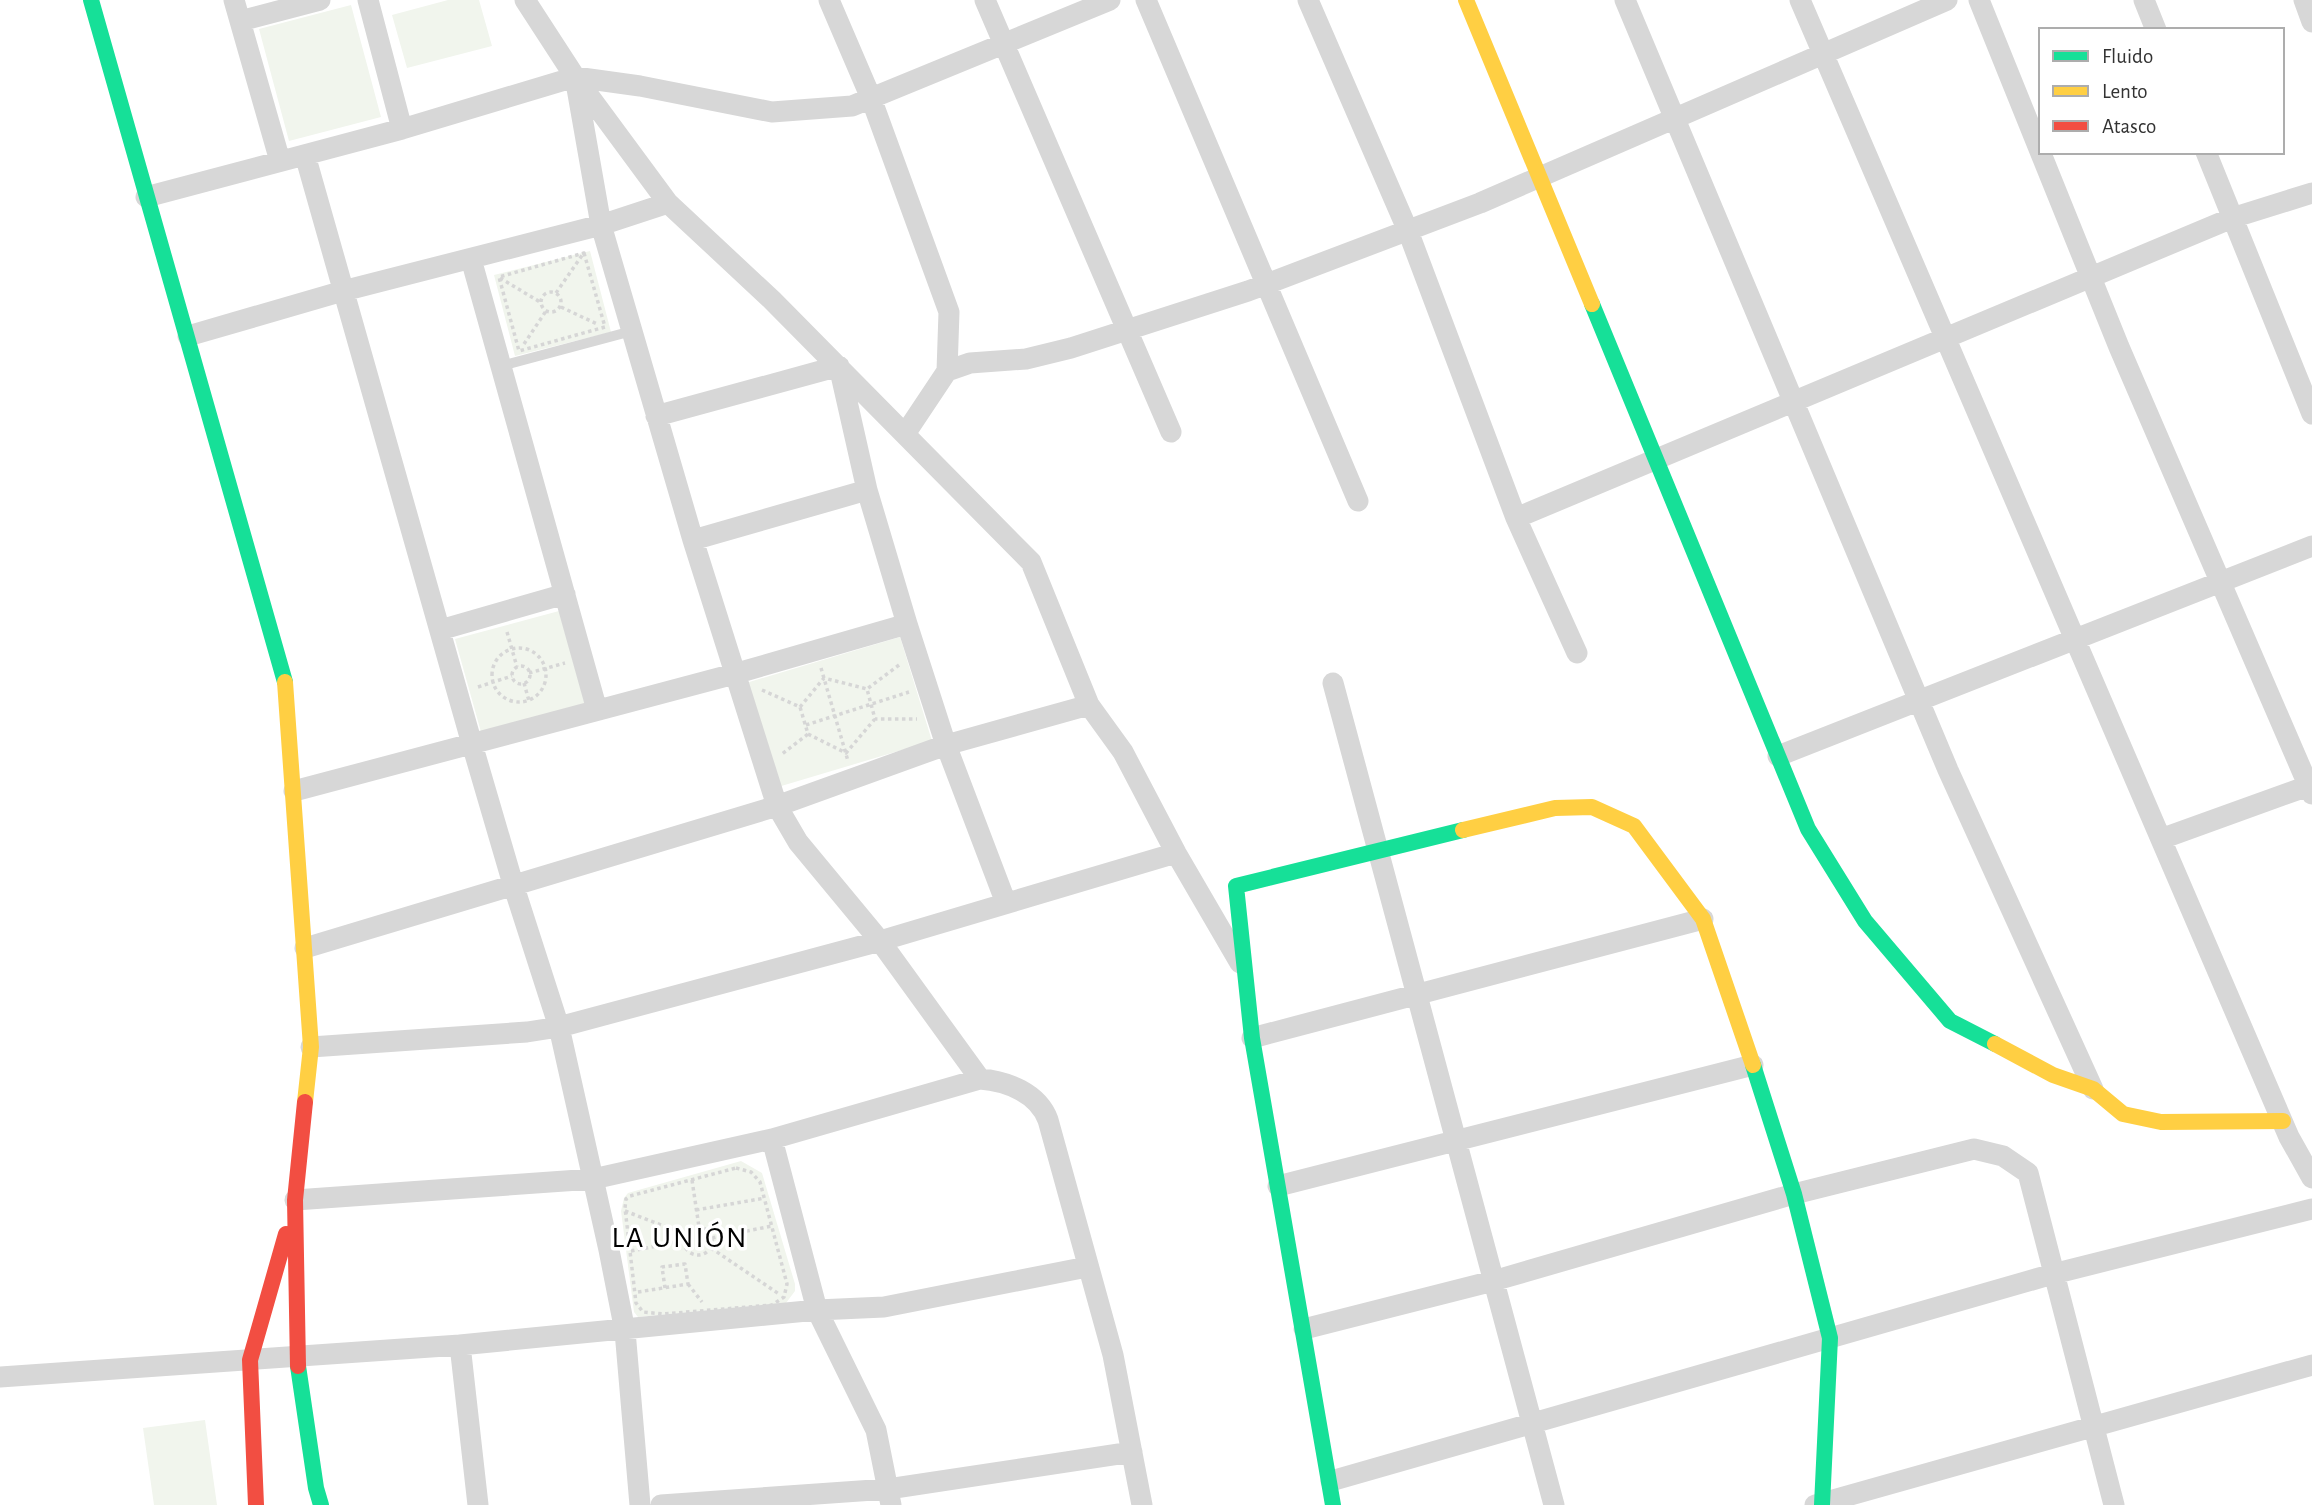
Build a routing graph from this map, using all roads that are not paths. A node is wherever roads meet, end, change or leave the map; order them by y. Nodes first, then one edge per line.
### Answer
1 (91, 0) edge
2 (234, 0) edge
3 (320, 0) edge
4 (368, 0) edge
5 (525, 0) edge
6 (829, 0) edge
7 (985, 0) edge
8 (1110, 0) edge
9 (1146, 0) edge
10 (1308, 0) edge
11 (1466, 0) edge
12 (1625, 0) edge
13 (1800, 0) edge
14 (1947, 0) edge
15 (1979, 0) edge
16 (2144, 0) edge
17 (2304, 0) edge
18 (240, 21) junction
19 (2312, 22) edge
20 (2155, 28) edge
21 (1004, 43) junction
22 (1823, 54) junction
23 (575, 77) junction
24 (871, 98) junction
25 (1675, 118) junction
26 (402, 130) junction
27 (2039, 148) edge
28 (2041, 154) edge
29 (2207, 154) edge
30 (305, 155) junction
31 (280, 161) junction
32 (1539, 177) junction
33 (2312, 193) edge
34 (146, 197) junction
35 (668, 203) junction
36 (2232, 218) junction
37 (601, 225) junction
38 (1408, 230) junction
39 (471, 259) junction
40 (2091, 277) junction
41 (1266, 285) junction
42 (343, 291) junction
43 (1127, 330) junction
44 (632, 331) junction
45 (188, 336) junction
46 (1945, 338) junction
47 (501, 366) junction
48 (839, 366) junction
49 (947, 371) junction
50 (1794, 402) junction
51 (2312, 414) edge
52 (656, 416) junction
53 (1171, 432) dead end
54 (905, 434) junction
55 (1656, 460) junction
56 (867, 490) junction
57 (1357, 501) dead end
58 (1516, 518) junction
59 (693, 540) junction
60 (2312, 546) edge
61 (2220, 582) junction
62 (565, 594) junction
63 (907, 624) junction
64 (440, 629) junction
65 (2075, 639) junction
66 (1577, 653) dead end
67 (734, 674) junction
68 (1333, 683) dead end
69 (1919, 701) junction
70 (1089, 705) junction
71 (597, 710) junction
72 (472, 744) junction
73 (946, 746) junction
74 (1778, 756) junction
75 (2310, 790) edge
76 (294, 791) junction
77 (777, 806) junction
78 (2161, 839) junction
79 (1176, 853) junction
80 (1378, 853) junction
81 (513, 884) junction
82 (1006, 903) junction
83 (1703, 919) junction
84 (880, 941) junction
85 (304, 948) junction
86 (1245, 970) junction
87 (1416, 995) junction
88 (559, 1027) junction
89 (1252, 1038) junction
90 (311, 1047) junction
91 (1753, 1065) junction
92 (980, 1079) junction
93 (2093, 1089) junction
94 (2283, 1121) junction
95 (772, 1139) junction
96 (1456, 1141) junction
97 (2312, 1178) edge
98 (593, 1179) junction
99 (1278, 1186) junction
100 (1794, 1194) junction
101 (295, 1200) junction
102 (2312, 1209) edge
103 (1087, 1267) junction
104 (2053, 1274) junction
105 (1493, 1281) junction
106 (817, 1310) junction
107 (1304, 1329) junction
108 (625, 1331) junction
109 (1830, 1338) junction
110 (460, 1345) junction
111 (297, 1357) junction
112 (250, 1360) junction
113 (2312, 1365) edge
114 (0, 1377) edge
115 (1532, 1424) junction
116 (2093, 1426) junction
117 (1132, 1452) junction
118 (1331, 1482) junction
119 (889, 1497) edge
120 (1819, 1504) edge
121 (256, 1505) edge
122 (321, 1505) edge
123 (478, 1505) edge
124 (640, 1505) edge
125 (661, 1505) edge
126 (1142, 1505) edge
127 (1333, 1505) edge
128 (1553, 1505) edge
129 (2114, 1505) edge

1 - 34 street
2 - 18 street
3 - 18 street
4 - 26 street
5 - 23 street
6 - 24 street
7 - 21 street
8 - 21 street
9 - 41 street
10 - 38 street
11 - 32 street
12 - 25 street
13 - 22 street
14 - 22 street
15 - 27 street
16 - 20 street
17 - 19 street
18 - 31 street
21 - 24 street
21 - 43 street
22 - 25 street
22 - 46 street
23 - 24 street
23 - 26 street
23 - 35 street
23 - 37 street
24 - 49 street
25 - 32 street
25 - 50 street
26 - 30 street
28 - 40 street
29 - 36 street
30 - 31 street
30 - 42 street
31 - 34 street
32 - 38 street
32 - 55 street
33 - 36 street
34 - 45 street
35 - 37 street
35 - 48 street
36 - 40 street
36 - 51 street
37 - 39 street
37 - 44 street
38 - 41 street
38 - 58 street
39 - 42 street
39 - 47 street
40 - 46 street
40 - 61 street
41 - 43 street
41 - 57 street
42 - 45 street
42 - 64 street
43 - 49 street
43 - 53 street
44 - 47 lane
44 - 52 street
45 - 76 street
46 - 50 street
46 - 65 street
47 - 62 street
48 - 52 street
48 - 54 street
48 - 56 street
49 - 54 street
50 - 55 street
50 - 69 street
52 - 59 street
54 - 70 street
55 - 58 street
55 - 74 street
56 - 59 street
56 - 63 street
58 - 66 street
59 - 67 street
60 - 61 street
61 - 65 street
61 - 75 street
62 - 64 street
62 - 71 street
63 - 67 street
63 - 73 street
64 - 72 street
65 - 69 street
65 - 78 street
67 - 71 street
67 - 77 street
68 - 80 street
69 - 74 street
69 - 93 street
70 - 73 street
70 - 79 street
71 - 72 street
72 - 76 street
72 - 81 street
73 - 77 street
73 - 82 street
74 - 93 street
75 - 78 street
76 - 85 street
77 - 81 street
77 - 84 street
78 - 94 street
79 - 82 street
79 - 86 street
80 - 83 street
80 - 86 street
80 - 87 street
81 - 85 street
81 - 88 street
82 - 84 street
83 - 87 street
83 - 91 street
84 - 88 street
84 - 92 street
85 - 90 street
86 - 89 street
87 - 89 street
87 - 96 street
88 - 90 street
88 - 98 street
89 - 99 street
90 - 101 street
91 - 96 street
91 - 100 street
92 - 95 street
92 - 103 street
93 - 94 street
94 - 97 street
95 - 98 street
95 - 106 street
96 - 99 street
96 - 105 street
98 - 101 street
98 - 108 street
99 - 107 street
100 - 104 street
100 - 105 street
100 - 109 street
101 - 111 street
101 - 112 street
102 - 104 street
103 - 106 street
103 - 117 street
104 - 109 street
104 - 116 street
105 - 107 street
105 - 115 street
106 - 108 street
106 - 119 street
107 - 118 street
108 - 110 street
108 - 124 street
109 - 115 street
109 - 120 street
110 - 111 street
110 - 123 street
111 - 112 street
111 - 122 street
112 - 114 street
112 - 121 street
113 - 116 street
115 - 118 street
115 - 128 street
116 - 120 street
116 - 129 street
117 - 119 street
117 - 126 street
118 - 127 street
119 - 125 street

